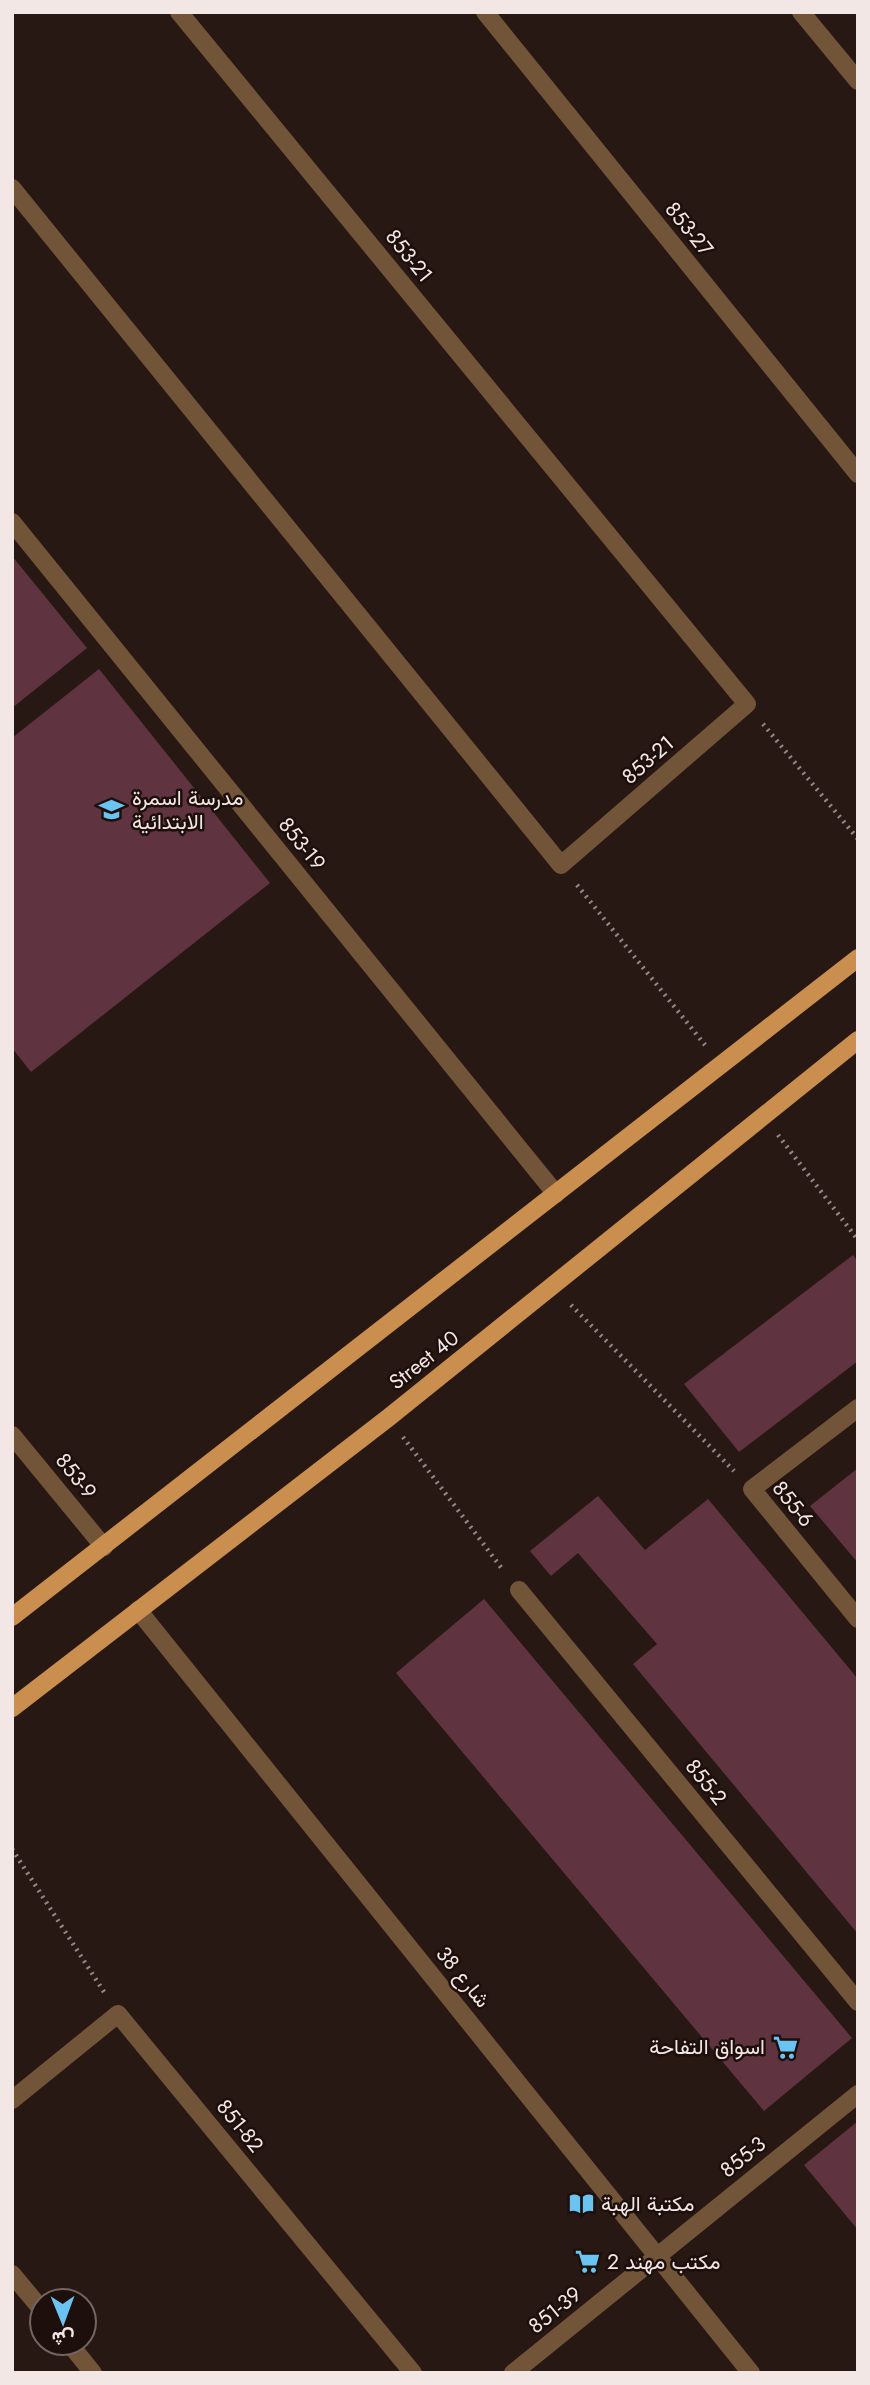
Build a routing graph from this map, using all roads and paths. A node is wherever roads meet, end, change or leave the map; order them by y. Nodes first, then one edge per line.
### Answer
1 (179, 12) edge
2 (485, 12) edge
3 (801, 12) edge
4 (858, 81) edge
5 (12, 188) edge
6 (858, 474) edge
7 (12, 522) edge
8 (747, 704) junction
9 (858, 839) edge
10 (561, 865) junction
11 (858, 958) edge
12 (858, 1040) edge
13 (721, 1065) junction
14 (763, 1115) junction
15 (556, 1194) junction
16 (858, 1240) edge
17 (554, 1287) junction
18 (858, 1408) edge
19 (388, 1418) junction
20 (12, 1435) edge
21 (752, 1489) junction
22 (104, 1547) junction
23 (519, 1590) joint
24 (138, 1610) junction
25 (12, 1617) edge
26 (858, 1619) edge
27 (12, 1707) edge
28 (12, 1849) edge
29 (858, 2002) edge
30 (118, 2014) junction
31 (858, 2094) edge
32 (12, 2100) edge
33 (657, 2255) junction
34 (12, 2274) edge
35 (28, 2293) edge
36 (80, 2357) edge
37 (93, 2373) edge
38 (413, 2373) edge
39 (513, 2373) edge
40 (751, 2373) edge

1 - 8 street, 853-21
2 - 6 street, 853-27
3 - 4 street
5 - 10 street
7 - 15 street, 853-19
8 - 9 path
8 - 10 street, 853-21
10 - 13 path
11 - 13 main road
12 - 14 main road, Street 40
13 - 15 main road
14 - 16 path
14 - 17 main road, Street 40
15 - 22 main road
17 - 19 main road, Street 40
17 - 21 path
18 - 21 street, 855-6
19 - 23 path
19 - 24 main road, Street 40
20 - 22 street, 853-9
21 - 26 street, 855-6
22 - 25 main road
23 - 29 street, 855-2
24 - 27 main road, Street 40
24 - 33 street, شارع 38
28 - 30 path
30 - 32 street
30 - 38 street, 851-82
31 - 33 street, 855-3
33 - 39 street, 851-39
33 - 40 street, شارع 38
34 - 35 street
36 - 37 street

